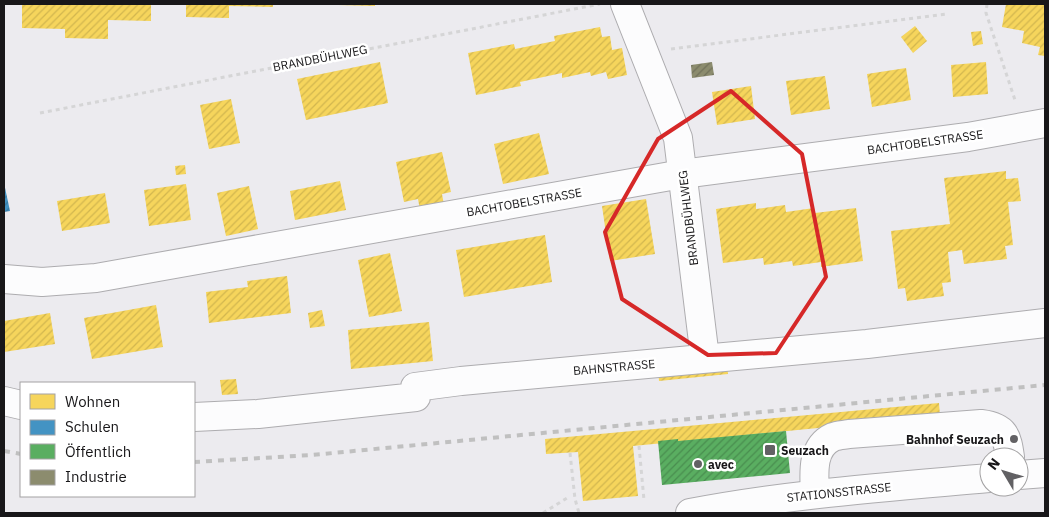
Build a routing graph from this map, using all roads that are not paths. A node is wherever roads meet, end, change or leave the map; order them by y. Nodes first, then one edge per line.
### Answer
1 (625, 4) edge
2 (1035, 125) edge
3 (682, 174) junction
4 (4, 279) edge
5 (1045, 323) edge
6 (705, 358) junction
7 (4, 401) edge
8 (20, 405) edge
9 (195, 417) edge
10 (1009, 447) edge
11 (1045, 473) edge
12 (1029, 475) edge
13 (979, 479) edge
14 (816, 494) junction
15 (735, 509) edge
16 (690, 513) edge

1 - 3 street, BRANDBÜHLWEG
2 - 3 street, BACHTOBELSTRASSE
3 - 4 street, BACHTOBELSTRASSE
3 - 6 street, BRANDBÜHLWEG
5 - 6 street, BAHNSTRASSE
6 - 9 street, BAHNSTRASSE
7 - 8 street
10 - 14 street
11 - 12 street
13 - 14 street, STATIONSSTRASSE
14 - 15 street, STATIONSSTRASSE
15 - 16 street, STATIONSSTRASSE

